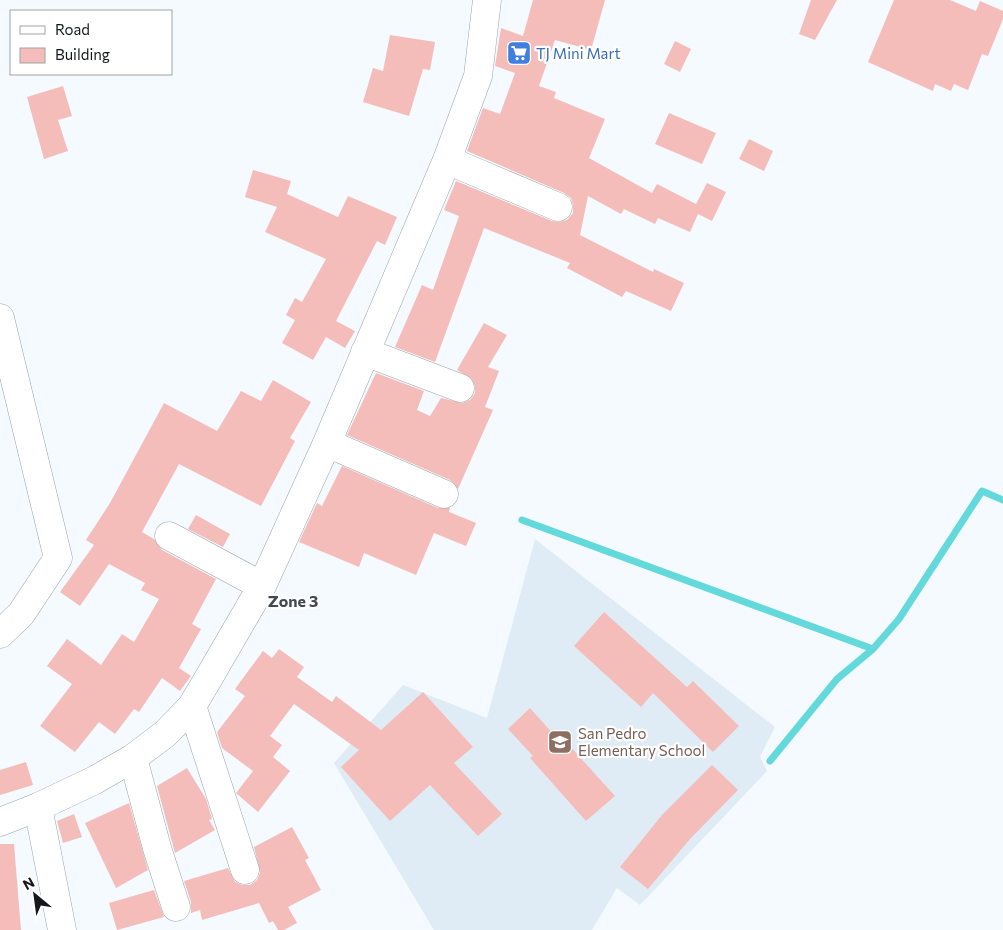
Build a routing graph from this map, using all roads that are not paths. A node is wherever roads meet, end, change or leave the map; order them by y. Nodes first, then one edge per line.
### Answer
1 (487, 0) edge
2 (447, 160) junction
3 (558, 207) dead end
4 (0, 318) edge
5 (366, 352) junction
6 (460, 388) dead end
7 (327, 443) junction
8 (444, 494) dead end
9 (169, 536) dead end
10 (262, 586) junction
11 (0, 634) edge
12 (192, 706) junction
13 (133, 758) junction
14 (38, 807) junction
15 (0, 822) edge
16 (245, 870) dead end
17 (176, 907) dead end
18 (62, 930) edge

1 - 2 street
2 - 3 street
2 - 5 street
4 - 11 street
5 - 6 street
5 - 7 street
7 - 8 street
7 - 10 street
9 - 10 street
10 - 12 street
12 - 13 street
12 - 16 street
13 - 14 street
13 - 17 street
14 - 15 street
14 - 18 street

